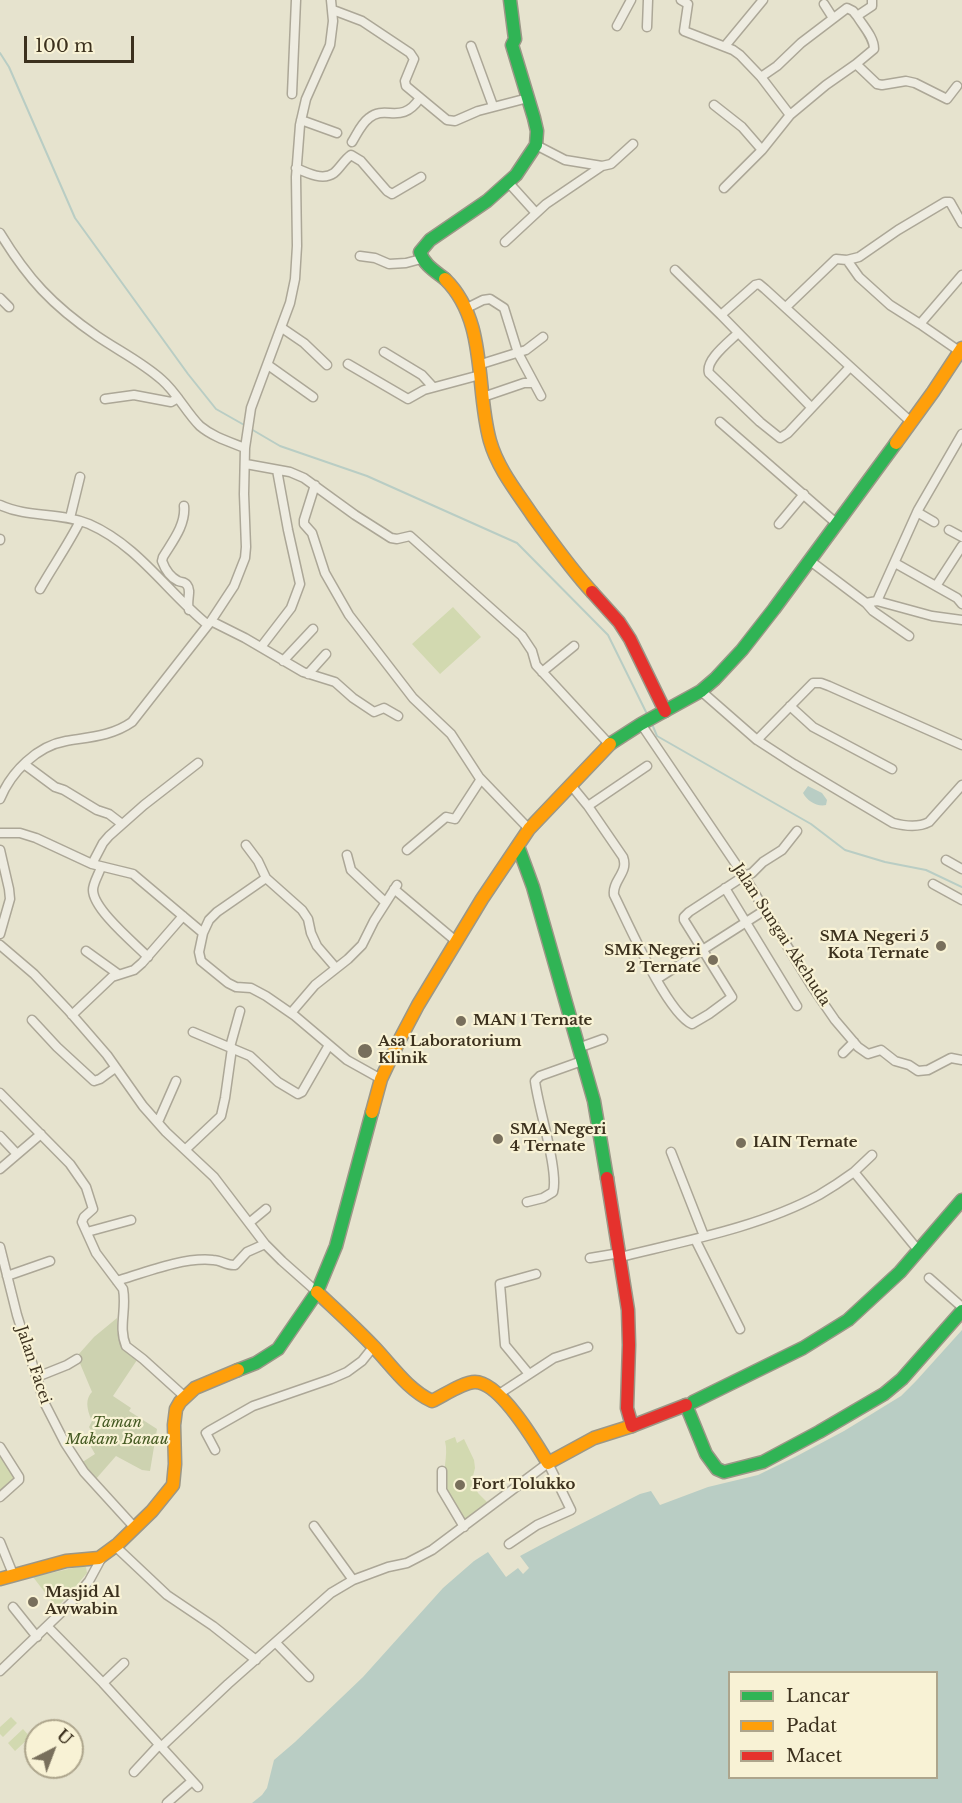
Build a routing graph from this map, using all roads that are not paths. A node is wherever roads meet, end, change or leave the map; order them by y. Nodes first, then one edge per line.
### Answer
1 (296, 0) edge
2 (331, 0) edge
3 (510, 0) edge
4 (631, 0) edge
5 (648, 0) edge
6 (681, 0) edge
7 (763, 0) edge
8 (872, 0) edge
9 (824, 4) dead end
10 (333, 10) junction
11 (857, 16) junction
12 (833, 18) junction
13 (617, 26) dead end
14 (646, 27) dead end
15 (471, 46) dead end
16 (725, 46) junction
17 (856, 64) junction
18 (760, 77) junction
19 (957, 86) dead end
20 (292, 94) dead end
21 (420, 98) junction
22 (528, 98) junction
23 (714, 105) dead end
24 (493, 106) junction
25 (790, 115) junction
26 (301, 120) junction
27 (337, 133) dead end
28 (352, 142) dead end
29 (536, 144) junction
30 (633, 144) dead end
31 (762, 150) junction
32 (602, 166) junction
33 (296, 168) junction
34 (421, 177) dead end
35 (508, 182) junction
36 (724, 189) dead end
37 (536, 213) junction
38 (962, 223) edge
39 (0, 233) edge
40 (505, 242) dead end
41 (360, 256) dead end
42 (422, 259) junction
43 (847, 260) junction
44 (675, 270) dead end
45 (962, 274) edge
46 (0, 298) edge
47 (9, 307) dead end
48 (786, 307) junction
49 (465, 309) junction
50 (721, 315) junction
51 (920, 324) junction
52 (282, 328) junction
53 (738, 333) junction
54 (543, 337) dead end
55 (961, 351) edge
56 (384, 352) dead end
57 (518, 353) junction
58 (268, 364) junction
59 (348, 364) dead end
60 (327, 365) dead end
61 (850, 367) junction
62 (479, 370) junction
63 (534, 383) junction
64 (433, 387) junction
65 (541, 396) dead end
66 (313, 397) dead end
67 (483, 397) junction
68 (178, 398) junction
69 (105, 399) dead end
70 (811, 407) junction
71 (720, 422) dead end
72 (911, 422) junction
73 (962, 434) edge
74 (246, 445) junction
75 (246, 464) junction
76 (277, 470) junction
77 (80, 477) dead end
78 (315, 484) junction
79 (804, 494) junction
80 (0, 505) edge
81 (184, 506) dead end
82 (917, 512) junction
83 (70, 518) junction
84 (80, 521) junction
85 (934, 522) dead end
86 (836, 523) junction
87 (779, 524) dead end
88 (949, 530) dead end
89 (962, 537) edge
90 (962, 546) edge
91 (809, 560) junction
92 (895, 563) junction
93 (936, 586) junction
94 (40, 589) dead end
95 (877, 601) junction
96 (866, 603) junction
97 (962, 604) edge
98 (189, 610) junction
99 (962, 620) edge
100 (209, 623) junction
101 (313, 629) dead end
102 (909, 636) dead end
103 (574, 646) dead end
104 (261, 647) junction
105 (326, 654) dead end
106 (283, 661) junction
107 (542, 672) junction
108 (308, 674) junction
109 (701, 691) junction
110 (790, 705) junction
111 (663, 712) junction
112 (398, 716) dead end
113 (642, 723) junction
114 (757, 740) junction
115 (609, 744) junction
116 (962, 745) edge
117 (198, 763) dead end
118 (24, 764) junction
119 (647, 766) dead end
120 (892, 769) dead end
121 (481, 779) junction
122 (570, 784) junction
123 (962, 784) edge
124 (0, 799) edge
125 (588, 806) junction
126 (122, 824) junction
127 (530, 829) junction
128 (797, 831) dead end
129 (0, 833) edge
130 (246, 845) dead end
131 (518, 846) junction
132 (0, 850) edge
133 (406, 850) dead end
134 (347, 855) dead end
135 (946, 860) dead end
136 (97, 866) junction
137 (962, 869) edge
138 (744, 876) junction
139 (266, 878) junction
140 (933, 884) dead end
141 (724, 888) junction
142 (962, 900) edge
143 (386, 902) junction
144 (765, 910) junction
145 (183, 916) junction
146 (745, 923) junction
147 (203, 933) junction
148 (0, 934) edge
149 (457, 942) junction
150 (0, 945) edge
151 (704, 950) junction
152 (86, 951) dead end
153 (148, 957) junction
154 (336, 968) junction
155 (118, 974) junction
156 (657, 979) junction
157 (797, 1006) dead end
158 (240, 1011) dead end
159 (291, 1013) junction
160 (72, 1015) junction
161 (32, 1020) dead end
162 (193, 1032) dead end
163 (603, 1039) dead end
164 (854, 1042) junction
165 (329, 1045) junction
166 (231, 1047) junction
167 (578, 1048) junction
168 (843, 1053) dead end
169 (962, 1060) edge
170 (582, 1061) junction
171 (115, 1068) junction
172 (381, 1079) junction
173 (176, 1081) dead end
174 (0, 1093) edge
175 (158, 1122) junction
176 (41, 1134) junction
177 (0, 1137) edge
178 (186, 1149) junction
179 (671, 1152) dead end
180 (17, 1154) junction
181 (872, 1155) dead end
182 (0, 1169) edge
183 (854, 1172) junction
184 (962, 1200) edge
185 (528, 1202) dead end
186 (266, 1209) dead end
187 (131, 1220) dead end
188 (249, 1223) junction
189 (87, 1232) junction
190 (700, 1237) junction
191 (265, 1244) junction
192 (0, 1247) edge
193 (918, 1250) junction
194 (620, 1255) junction
195 (590, 1258) dead end
196 (50, 1261) dead end
197 (536, 1274) dead end
198 (8, 1276) junction
199 (929, 1278) dead end
200 (117, 1281) junction
201 (317, 1292) junction
202 (962, 1309) edge
203 (740, 1329) dead end
204 (374, 1347) junction
205 (588, 1347) dead end
206 (77, 1359) dead end
207 (529, 1374) junction
208 (37, 1377) junction
209 (500, 1394) junction
210 (185, 1397) junction
211 (690, 1404) junction
212 (632, 1426) junction
213 (0, 1447) edge
214 (214, 1450) dead end
215 (548, 1463) junction
216 (442, 1471) dead end
217 (0, 1497) edge
218 (314, 1526) dead end
219 (464, 1527) junction
220 (135, 1528) junction
221 (0, 1542) edge
222 (509, 1544) dead end
223 (116, 1546) junction
224 (102, 1557) junction
225 (13, 1574) junction
226 (0, 1579) edge
227 (353, 1580) junction
228 (13, 1607) dead end
229 (48, 1627) junction
230 (37, 1637) junction
231 (276, 1643) junction
232 (256, 1660) junction
233 (124, 1663) dead end
234 (0, 1671) edge
235 (309, 1677) dead end
236 (103, 1683) junction
237 (160, 1746) junction
238 (134, 1772) dead end
239 (167, 1803) edge

1 - 20 street
2 - 10 street
3 - 22 main road
4 - 13 street
5 - 14 street
6 - 16 street
7 - 16 street
8 - 11 street
9 - 12 street
10 - 21 street
10 - 26 street
11 - 12 street
11 - 17 street
12 - 18 street
15 - 24 street
16 - 18 street
17 - 19 street
17 - 25 street
18 - 25 street
21 - 24 street
21 - 28 street
22 - 24 street
22 - 29 main road
23 - 31 street
25 - 31 street
26 - 27 street
26 - 33 street
29 - 32 street
29 - 35 main road
30 - 32 street
31 - 36 street
32 - 37 street
33 - 34 street
33 - 52 street
35 - 37 street
35 - 42 main road
37 - 40 street
38 - 43 street
39 - 68 street
41 - 42 street
42 - 49 main road
43 - 48 street
43 - 51 street
44 - 50 street
45 - 51 street
46 - 47 street
48 - 50 street
48 - 61 street
49 - 57 street
49 - 62 main road
50 - 53 street
51 - 55 street
52 - 58 street
52 - 60 street
53 - 70 street
53 - 70 street
54 - 57 street
55 - 72 main road
56 - 64 street
57 - 62 street
57 - 63 street
58 - 66 street
58 - 74 street
59 - 64 street
61 - 70 street
61 - 72 street
62 - 64 street
62 - 67 main road
63 - 65 street
63 - 67 street
67 - 111 main road
68 - 69 street
68 - 74 street
71 - 79 street
72 - 86 main road
73 - 82 street
74 - 75 street
75 - 76 street
75 - 100 street
76 - 78 street
76 - 104 street
77 - 83 street
78 - 107 street
78 - 121 street
79 - 86 street
79 - 87 street
80 - 83 street
81 - 98 street
82 - 85 street
82 - 92 street
83 - 84 street
84 - 94 street
84 - 98 street
86 - 91 main road
88 - 89 street
90 - 93 street
91 - 96 street
91 - 109 main road
92 - 93 street
92 - 95 street
93 - 97 street
95 - 96 street
95 - 99 street
96 - 102 street
98 - 100 street
100 - 104 street
100 - 118 street
101 - 106 street
103 - 107 street
104 - 106 street
105 - 108 street
106 - 108 street
107 - 115 street
108 - 112 street
109 - 111 main road
109 - 114 street
110 - 114 street
110 - 116 street
110 - 120 street
111 - 113 main road
113 - 115 main road
113 - 138 street, Jalan Sungai Akehuda
114 - 123 street
115 - 122 main road
117 - 126 street
118 - 124 street
118 - 126 street
119 - 125 street
121 - 127 street
121 - 133 street
122 - 125 street
122 - 127 main road
125 - 156 street
126 - 136 street
127 - 131 main road
128 - 138 street
129 - 136 street
130 - 139 street
131 - 149 main road
131 - 167 main road
132 - 148 street
134 - 143 street
135 - 137 street
136 - 145 street
136 - 153 street
138 - 141 street
138 - 144 street, Jalan Sungai Akehuda
139 - 147 street
139 - 154 street
140 - 142 street
141 - 146 street
141 - 151 street
143 - 149 street
143 - 154 street
144 - 146 street
144 - 164 street, Jalan Sungai Akehuda
145 - 147 street
145 - 153 street
146 - 151 street
146 - 157 street
147 - 159 street
149 - 172 main road
150 - 160 street
151 - 156 street
151 - 156 street
152 - 155 street
153 - 155 street
154 - 159 street
155 - 160 street
158 - 166 street
159 - 165 street
160 - 171 street
161 - 171 street
162 - 166 street
163 - 167 street
164 - 168 street
164 - 169 street
165 - 166 street
165 - 172 street
166 - 178 street
167 - 170 main road
170 - 185 street
170 - 194 main road
171 - 175 street
172 - 201 main road
173 - 175 street
174 - 176 street
175 - 178 street
176 - 180 street
176 - 189 street
177 - 180 street
178 - 188 street
179 - 190 street
180 - 182 street
181 - 183 street
183 - 190 street
183 - 193 street
184 - 193 main road
186 - 188 street
187 - 189 street
188 - 191 street
189 - 200 street
190 - 194 street
190 - 203 street
191 - 200 street
191 - 201 street
192 - 198 street, Jalan Facei
193 - 211 main road
194 - 195 street
194 - 212 main road
196 - 198 street
197 - 207 street
198 - 208 street, Jalan Facei
199 - 202 street
200 - 210 street
201 - 204 main road
201 - 210 main road
202 - 211 main road
204 - 209 main road
204 - 214 street
205 - 207 street
206 - 208 street
207 - 209 street
208 - 220 street, Jalan Facei
209 - 215 main road
210 - 220 main road
211 - 212 main road
212 - 215 main road
213 - 217 street
215 - 219 street
215 - 222 street
216 - 219 street
218 - 227 street
219 - 227 street
220 - 223 main road
221 - 225 street
223 - 224 main road
223 - 232 street
224 - 225 main road
224 - 229 street
225 - 226 main road
227 - 231 street
228 - 230 street
229 - 230 street
229 - 236 street
230 - 234 street
231 - 232 street
231 - 235 street
232 - 237 street
233 - 236 street
236 - 237 street
237 - 238 street
237 - 239 street

